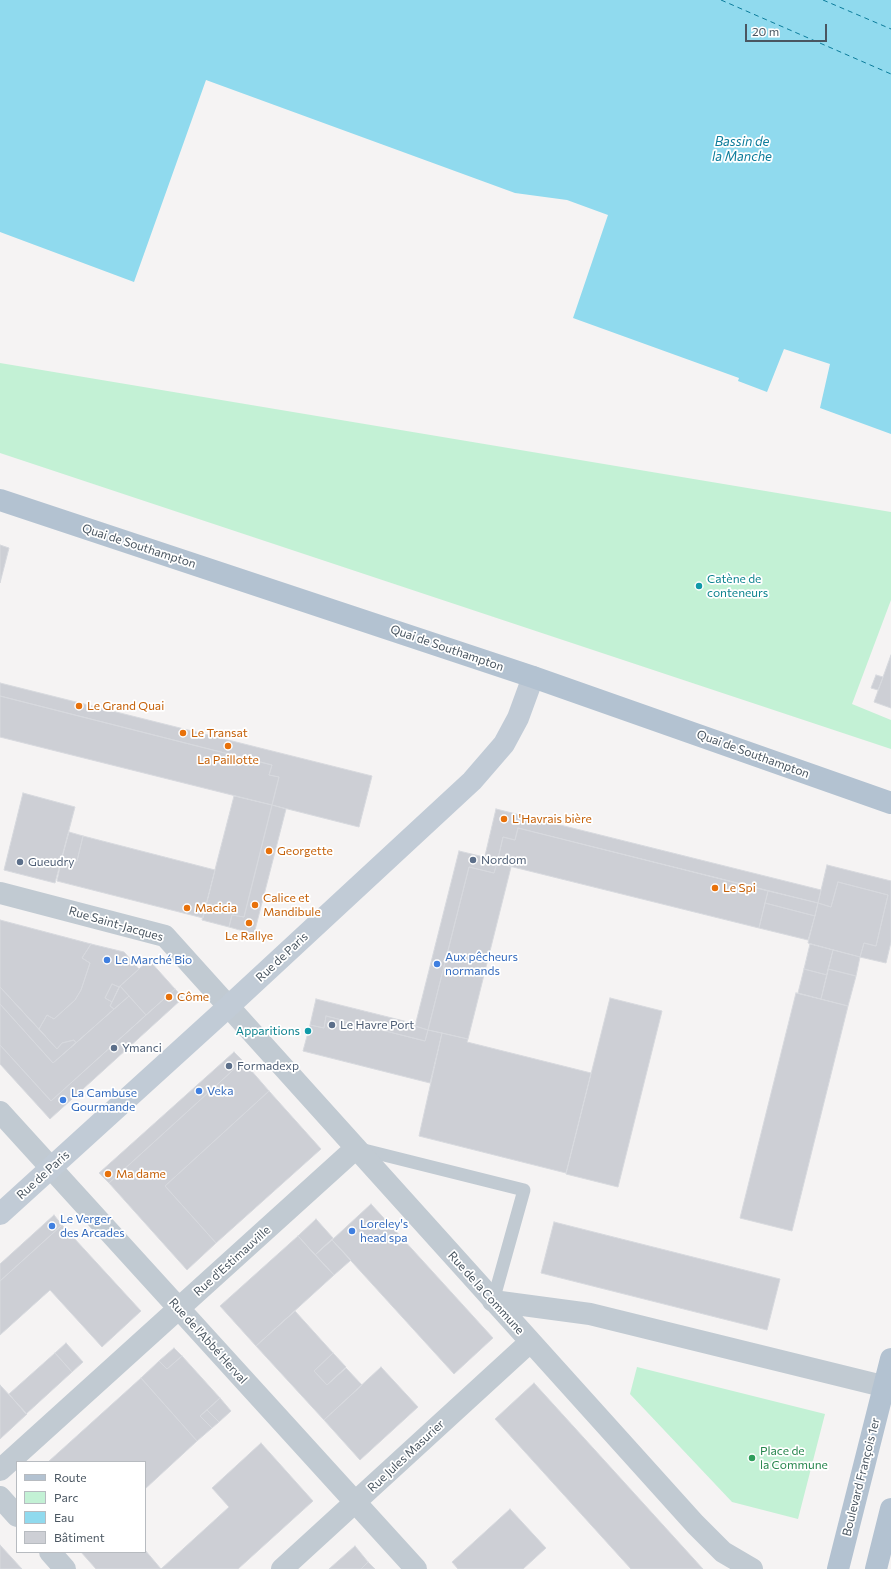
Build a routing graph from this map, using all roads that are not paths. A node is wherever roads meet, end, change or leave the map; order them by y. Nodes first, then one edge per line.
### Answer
1 (0, 500) edge
2 (533, 677) junction
3 (891, 803) edge
4 (0, 893) edge
5 (229, 1006) junction
6 (0, 1112) edge
7 (356, 1148) junction
8 (50, 1168) junction
9 (0, 1214) edge
10 (493, 1301) junction
11 (178, 1309) junction
12 (530, 1342) junction
13 (891, 1359) edge
14 (888, 1387) edge
15 (0, 1470) edge
16 (0, 1497) edge
17 (355, 1503) junction
18 (891, 1509) edge
19 (16, 1515) edge
20 (51, 1553) edge
21 (65, 1569) edge
22 (282, 1569) edge
23 (416, 1569) edge
24 (752, 1569) edge
25 (838, 1569) edge
26 (876, 1569) edge

1 - 2 main road, Quai de Southampton
2 - 3 main road, Quai de Southampton
2 - 5 main road, Rue de Paris
4 - 5 street, Rue Saint-Jacques
5 - 7 street, Rue de la Commune
5 - 8 main road, Rue de Paris
6 - 8 street, Rue de l'Abbé Herval
7 - 10 street, Rue de la Commune
7 - 10 lane
7 - 11 street, Rue d'Estimauville
8 - 9 main road, Rue de Paris
8 - 11 street, Rue de l'Abbé Herval
10 - 12 street, Rue de la Commune
10 - 14 street
11 - 15 street, Rue d'Estimauville
11 - 17 street, Rue de l'Abbé Herval
12 - 17 street, Rue Jules Masurier
12 - 24 street, Rue de la Commune
13 - 14 main road, Boulevard François 1er
14 - 25 main road, Boulevard François 1er
16 - 19 street
17 - 22 street, Rue Jules Masurier
17 - 23 street, Rue de l'Abbé Herval
18 - 26 main road
20 - 21 street

